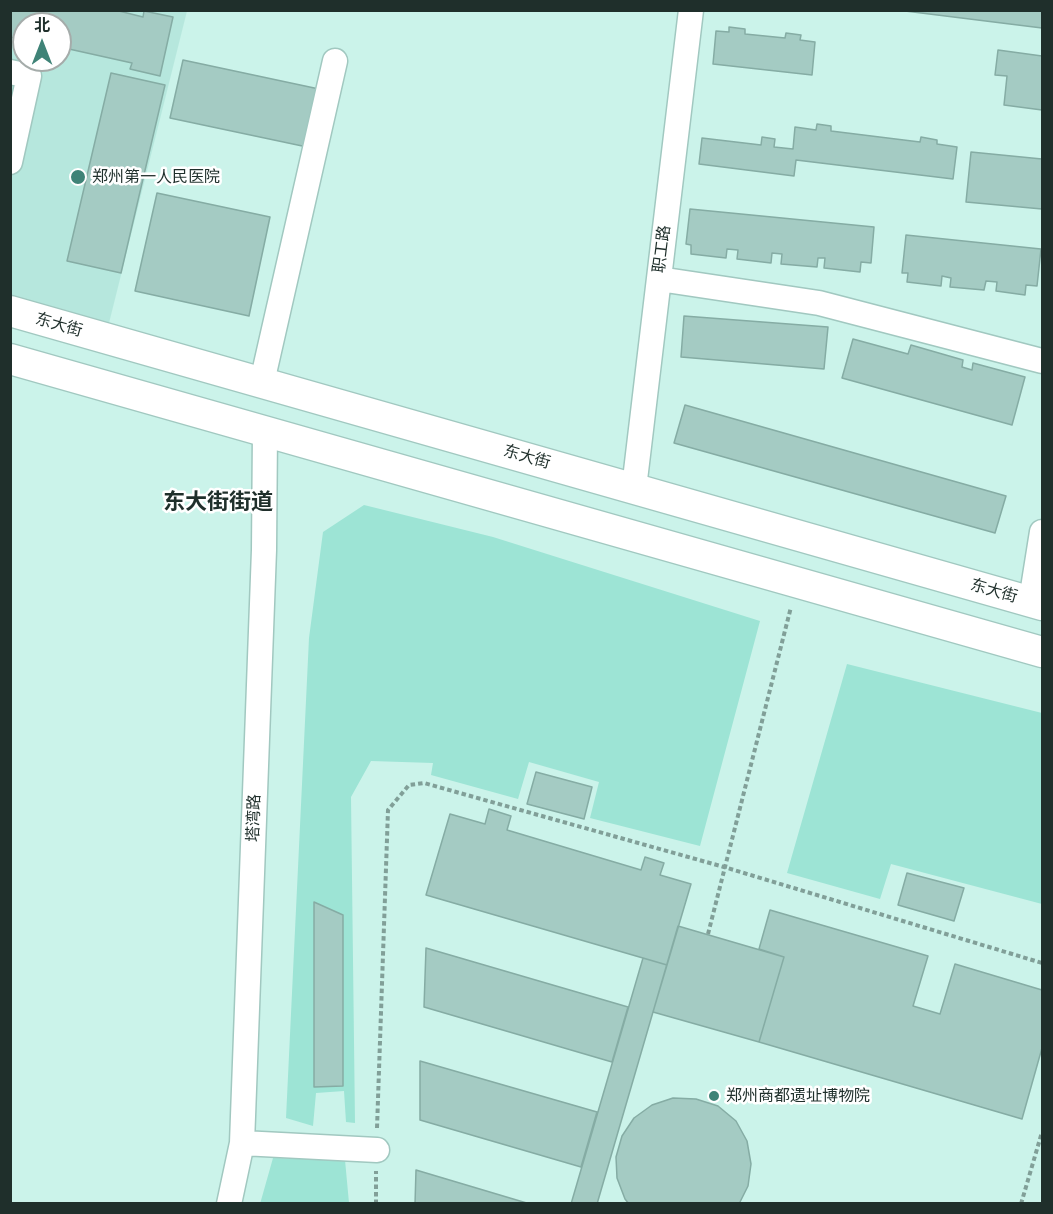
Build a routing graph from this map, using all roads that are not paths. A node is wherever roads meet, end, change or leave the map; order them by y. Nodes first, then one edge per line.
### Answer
1 (691, 10) edge
2 (335, 61) dead end
3 (10, 72) edge
4 (10, 162) edge
5 (659, 279) junction
6 (10, 311) edge
7 (10, 359) edge
8 (1042, 361) edge
9 (262, 382) junction
10 (265, 431) junction
11 (634, 488) junction
12 (1042, 532) edge
13 (1037, 603) edge
14 (1042, 652) edge
15 (242, 1143) junction
16 (377, 1150) road end
17 (229, 1203) edge

1 - 5 street, 职工路
2 - 9 street
3 - 4 street
5 - 8 street
5 - 11 street, 职工路
6 - 9 main road, 东大街
7 - 10 main road
9 - 11 main road, 东大街
10 - 14 main road
10 - 15 street, 塔湾路
11 - 13 main road, 东大街
12 - 13 street
15 - 16 street
15 - 17 street, 塔湾路

